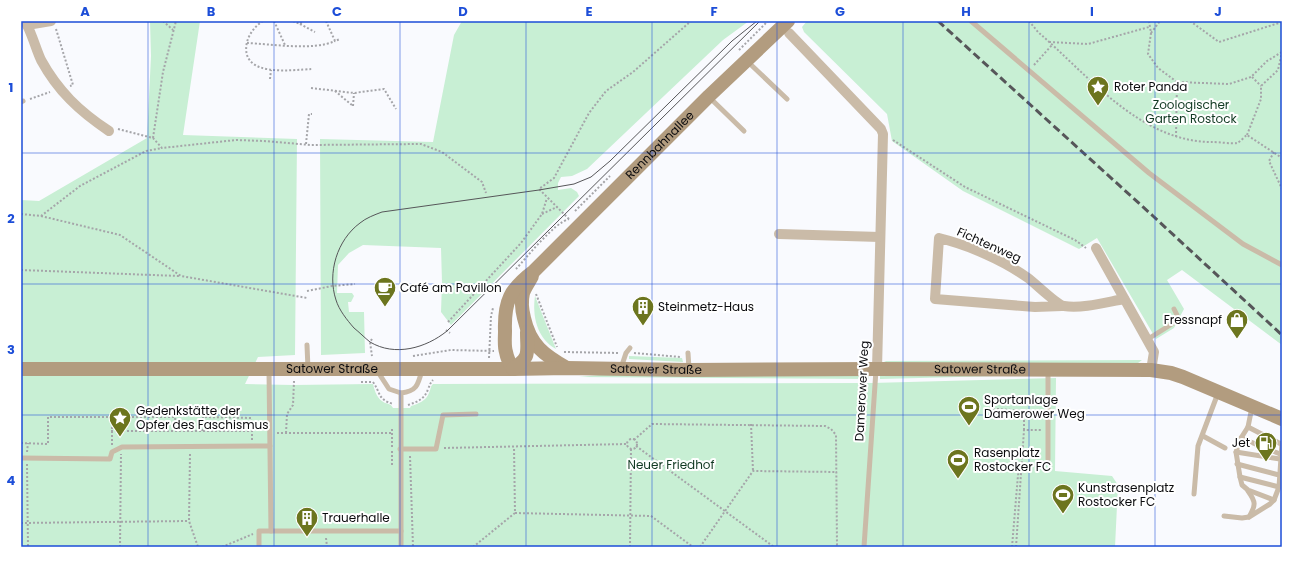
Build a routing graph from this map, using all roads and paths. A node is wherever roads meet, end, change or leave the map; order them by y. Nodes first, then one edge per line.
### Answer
1 (50, 21) edge
2 (163, 21) edge
3 (176, 21) edge
4 (263, 21) edge
5 (274, 21) edge
6 (293, 21) edge
7 (303, 21) edge
8 (326, 21) edge
9 (691, 21) edge
10 (971, 21) edge
11 (1029, 21) edge
12 (1149, 21) edge
13 (1160, 21) edge
14 (1190, 21) edge
15 (260, 22) edge
16 (1282, 22) edge
17 (300, 24) junction
18 (25, 26) edge
19 (788, 27) edge
20 (1149, 27) junction
21 (172, 30) junction
22 (315, 32) dead end
23 (1150, 34) junction
24 (340, 39) dead end
25 (335, 41) junction
26 (1049, 42) junction
27 (247, 43) junction
28 (285, 45) junction
29 (1052, 45) junction
30 (1282, 52) edge
31 (748, 61) junction
32 (1034, 65) dead end
33 (312, 69) dead end
34 (271, 70) junction
35 (1251, 77) junction
36 (270, 79) dead end
37 (1177, 82) junction
38 (1261, 86) junction
39 (312, 88) dead end
40 (334, 90) junction
41 (354, 93) junction
42 (709, 96) junction
43 (787, 99) dead end
44 (396, 109) dead end
45 (312, 114) dead end
46 (109, 131) joint
47 (744, 131) dead end
48 (883, 134) junction
49 (1247, 135) junction
50 (1176, 137) junction
51 (153, 138) junction
52 (306, 144) junction
53 (162, 148) junction
54 (1274, 152) junction
55 (1282, 158) edge
56 (1282, 189) edge
57 (486, 193) dead end
58 (548, 198) junction
59 (557, 207) junction
60 (542, 214) junction
61 (22, 215) edge
62 (41, 216) junction
63 (573, 223) junction
64 (779, 234) dead end
65 (880, 237) junction
66 (1093, 249) joint
67 (1282, 265) edge
68 (21, 270) edge
69 (534, 271) junction
70 (512, 273) dead end
71 (180, 276) junction
72 (355, 284) dead end
73 (307, 291) dead end
74 (534, 291) dead end
75 (307, 298) dead end
76 (1124, 299) junction
77 (1062, 306) junction
78 (1174, 309) dead end
79 (448, 322) dead end
80 (446, 330) dead end
81 (527, 331) junction
82 (450, 333) dead end
83 (372, 339) dead end
84 (1148, 339) junction
85 (307, 345) dead end
86 (628, 351) junction
87 (689, 360) junction
88 (374, 363) junction
89 (567, 368) junction
90 (21, 369) edge
91 (429, 369) junction
92 (621, 369) junction
93 (876, 369) junction
94 (1048, 369) junction
95 (268, 370) junction
96 (513, 370) junction
97 (1151, 370) junction
98 (304, 375) junction
99 (359, 382) dead end
100 (1219, 392) junction
101 (401, 393) junction
102 (401, 405) junction
103 (1252, 406) junction
104 (985, 408) dead end
105 (407, 409) dead end
106 (476, 414) dead end
107 (112, 417) junction
108 (1282, 419) edge
109 (751, 424) junction
110 (1248, 426) junction
111 (1024, 430) junction
112 (111, 431) junction
113 (176, 431) junction
114 (202, 431) junction
115 (252, 431) junction
116 (1048, 431) junction
117 (400, 433) junction
118 (1203, 436) junction
119 (1241, 438) junction
120 (634, 440) junction
121 (21, 443) edge
122 (28, 443) junction
123 (1282, 443) edge
124 (626, 444) junction
125 (252, 446) junction
126 (270, 446) junction
127 (514, 446) junction
128 (636, 446) junction
129 (122, 447) junction
130 (190, 447) junction
131 (1225, 448) dead end
132 (400, 449) junction
133 (410, 449) junction
134 (436, 449) junction
135 (631, 449) junction
136 (112, 452) junction
137 (1236, 452) junction
138 (1280, 457) junction
139 (24, 458) edge
140 (1048, 459) dead end
141 (1237, 464) junction
142 (1021, 469) junction
143 (753, 471) junction
144 (837, 472) junction
145 (1279, 475) junction
146 (1240, 477) junction
147 (1279, 487) junction
148 (1248, 490) junction
149 (1194, 494) dead end
150 (1274, 500) junction
151 (725, 512) junction
152 (515, 513) junction
153 (630, 515) junction
154 (1224, 516) dead end
155 (1249, 516) junction
156 (189, 521) junction
157 (120, 522) junction
158 (21, 523) edge
159 (28, 523) junction
160 (271, 530) junction
161 (259, 531) junction
162 (401, 531) junction
163 (28, 547) edge
164 (120, 547) edge
165 (198, 547) edge
166 (222, 547) edge
167 (259, 547) edge
168 (401, 547) edge
169 (413, 547) edge
170 (473, 547) edge
171 (630, 547) edge
172 (693, 547) edge
173 (700, 547) edge
174 (774, 547) edge
175 (837, 547) edge
176 (864, 547) edge
177 (1012, 547) edge
178 (1016, 547) edge

1 - 18 street
2 - 21 path
3 - 21 path
4 - 15 path
5 - 28 path
6 - 17 path
7 - 17 path
8 - 25 path
9 - 58 path
10 - 67 lane
11 - 26 path
12 - 20 path
13 - 23 path
14 - 16 path
15 - 27 path
17 - 22 path
18 - 46 street
19 - 31 main road, Rennbahnallee
19 - 48 street
20 - 23 path
20 - 26 path
21 - 51 path
23 - 37 path
24 - 25 path
25 - 28 path
26 - 29 path
27 - 28 path
27 - 34 path
29 - 32 path
29 - 50 path
30 - 35 path
30 - 38 path
31 - 42 main road, Rennbahnallee
31 - 43 lane
33 - 34 path
34 - 36 path
35 - 37 path
35 - 38 path
37 - 50 path
38 - 49 path
39 - 40 path
40 - 41 path
40 - 41 path
41 - 44 path
42 - 47 lane
42 - 63 main road, Rennbahnallee
45 - 52 path
46 - 51 path
48 - 65 street, Damerower Weg
48 - 66 path
49 - 50 path
49 - 54 path
51 - 53 path
52 - 53 path
52 - 57 path
53 - 62 path
54 - 55 path
54 - 56 path
58 - 59 path
58 - 60 path
59 - 60 path
59 - 63 path
60 - 79 path
61 - 62 path
62 - 71 path
63 - 69 main road, Rennbahnallee
63 - 70 path
64 - 65 street
65 - 93 street, Damerower Weg
66 - 76 street
68 - 71 path
69 - 81 main road, Rennbahnallee
69 - 96 main road, Rennbahnallee
71 - 75 path
72 - 73 path
74 - 86 path
76 - 77 street, Fichtenweg
76 - 84 street
77 - 77 street, Fichtenweg
78 - 84 lane
80 - 82 path
81 - 89 main road, Rennbahnallee
81 - 96 main road, Rennbahnallee
83 - 88 path
84 - 97 street
85 - 98 lane
86 - 87 path
86 - 92 lane
87 - 92 main road, Satower Straße
87 - 93 main road, Satower Straße
88 - 91 main road, Satower Straße
88 - 98 main road, Satower Straße
88 - 101 lane
89 - 92 main road, Satower Straße
89 - 96 main road, Satower Straße
90 - 95 main road, Satower Straße
91 - 96 main road, Satower Straße
91 - 101 lane
91 - 105 path
93 - 94 main road, Satower Straße
93 - 176 lane, Damerower Weg
94 - 97 main road, Satower Straße
94 - 116 lane
95 - 98 main road, Satower Straße
95 - 126 lane
97 - 100 main road, Satower Straße
98 - 117 path
99 - 102 path
100 - 103 main road, Satower Straße
100 - 118 lane
101 - 102 lane
102 - 117 lane
103 - 108 main road, Satower Straße
103 - 110 lane
104 - 111 path
106 - 134 lane
107 - 112 path
107 - 113 path
107 - 122 path
109 - 120 path
109 - 143 path
109 - 144 path
110 - 119 lane
110 - 123 lane
111 - 116 path
111 - 142 path
112 - 113 path
112 - 136 path
113 - 114 path
114 - 115 path
114 - 115 path
115 - 125 path
116 - 140 lane
117 - 132 lane
118 - 131 lane
118 - 149 lane
119 - 137 lane
119 - 138 lane
120 - 124 path
120 - 128 path
121 - 122 path
122 - 139 path
123 - 138 lane
124 - 127 path
124 - 135 path
125 - 126 lane
125 - 130 lane
126 - 160 lane
127 - 134 path
127 - 152 path
128 - 135 path
128 - 151 path
129 - 130 lane
129 - 136 lane
129 - 157 path
130 - 156 path
132 - 133 lane
132 - 162 lane
133 - 134 lane
133 - 169 path
135 - 153 path
136 - 139 lane
137 - 138 lane
137 - 141 lane
138 - 145 lane
139 - 159 path
141 - 145 lane
141 - 146 lane
142 - 177 path
142 - 178 path
143 - 144 path
143 - 151 path
144 - 175 path
145 - 147 lane
146 - 147 lane
146 - 148 lane
147 - 150 lane
148 - 150 lane
148 - 155 lane
150 - 155 lane
151 - 173 path
151 - 174 path
152 - 153 path
152 - 170 path
153 - 171 path
153 - 172 path
154 - 155 lane
156 - 157 path
156 - 165 path
157 - 159 path
157 - 164 path
158 - 159 path
159 - 163 path
160 - 161 lane
160 - 162 lane
161 - 166 path
161 - 167 lane
162 - 168 lane

